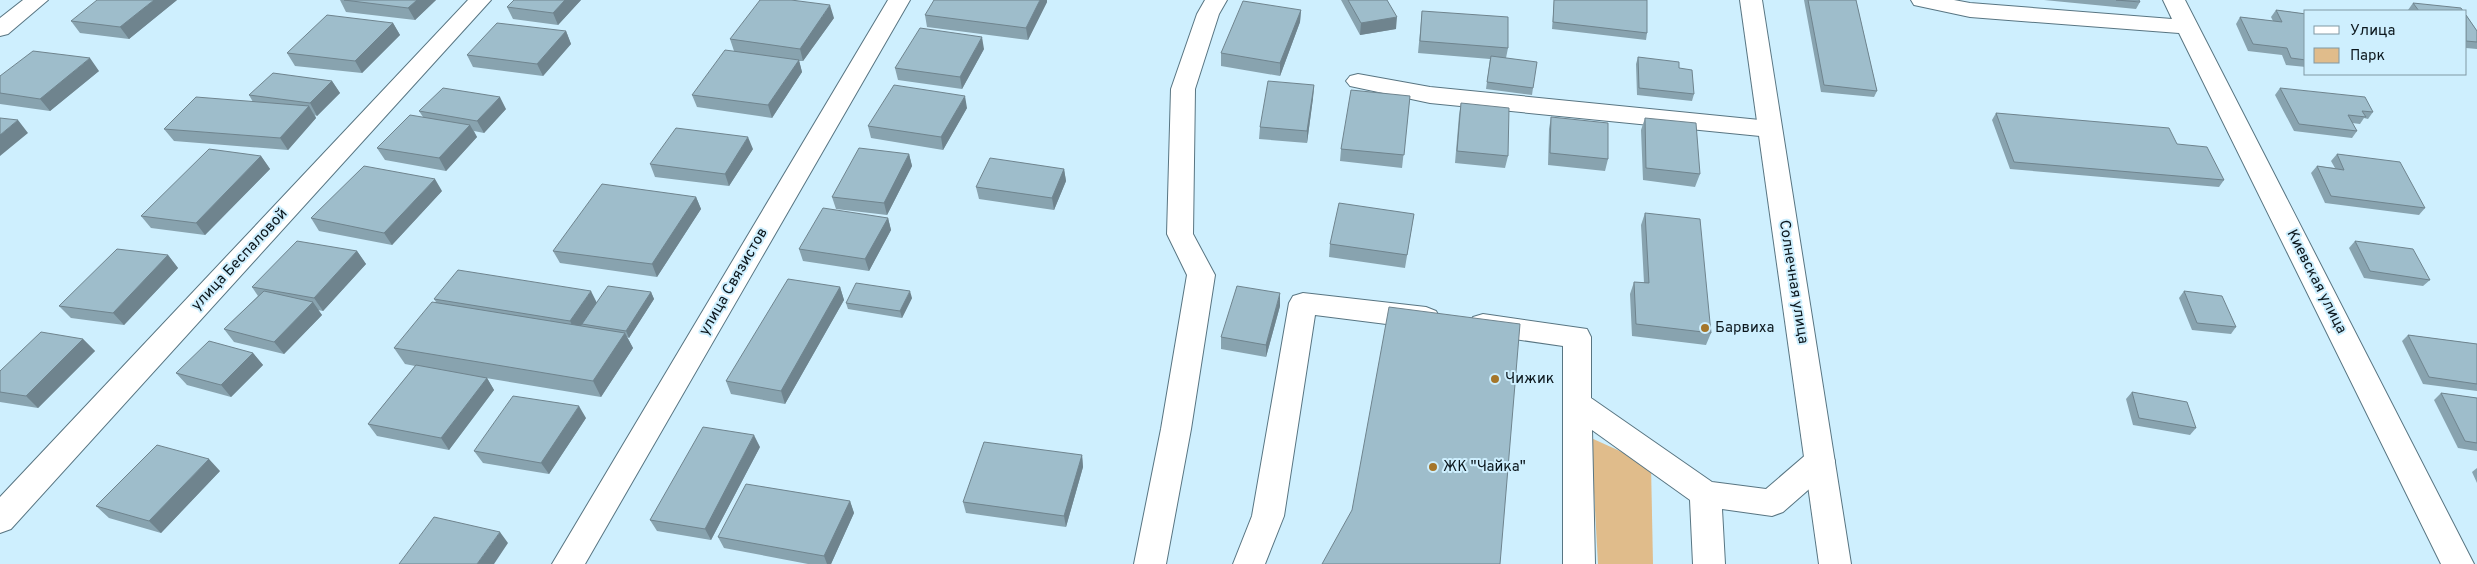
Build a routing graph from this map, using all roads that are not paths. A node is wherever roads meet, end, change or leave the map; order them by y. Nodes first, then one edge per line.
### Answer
1 (37, 0) edge
2 (480, 0) edge
3 (899, 0) edge
4 (1216, 0) edge
5 (1751, 0) edge
6 (1922, 0) edge
7 (2174, 0) edge
8 (2188, 27) junction
9 (0, 28) edge
10 (1358, 81) dead end
11 (1770, 130) junction
12 (1576, 403) junction
13 (1820, 461) junction
14 (1705, 494) junction
15 (0, 519) edge
16 (568, 564) edge
17 (1150, 564) edge
18 (1250, 564) edge
19 (1579, 564) edge
20 (1708, 564) edge
21 (1835, 564) edge
22 (2458, 564) edge

1 - 9 street
2 - 15 street, улица Беспаловой
3 - 16 street, улица Связистов
4 - 17 street
5 - 11 street, Солнечная улица
6 - 8 street
7 - 8 street, Киевская улица
8 - 22 street, Киевская улица
10 - 11 street
11 - 13 street, Солнечная улица
12 - 14 street
12 - 18 street
12 - 19 street
13 - 14 street
13 - 21 street, Солнечная улица
14 - 20 street

